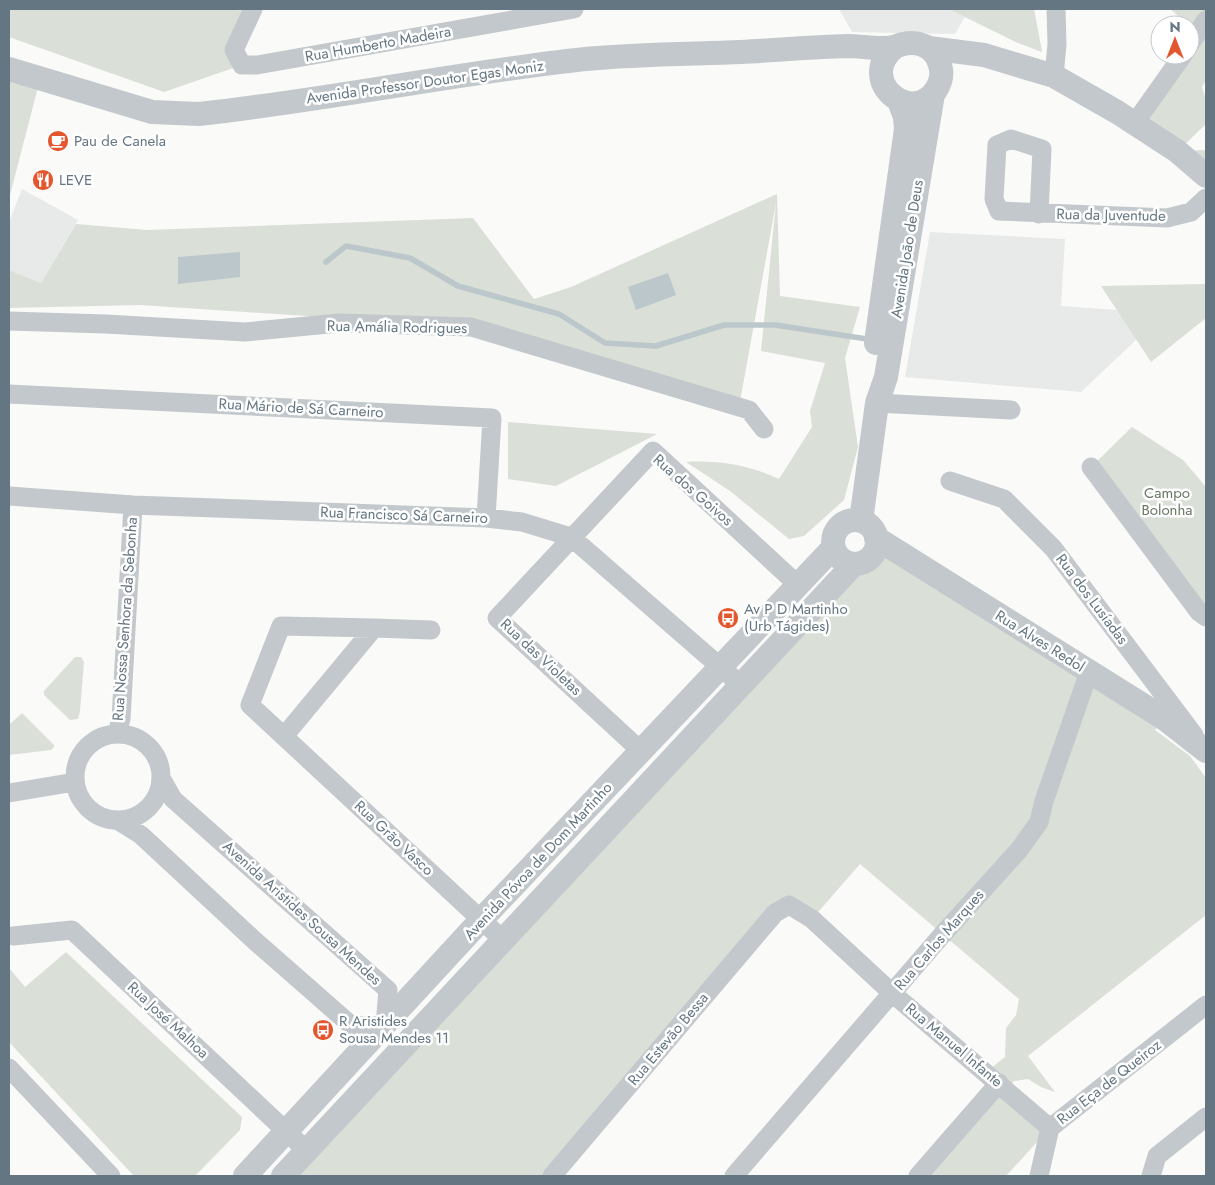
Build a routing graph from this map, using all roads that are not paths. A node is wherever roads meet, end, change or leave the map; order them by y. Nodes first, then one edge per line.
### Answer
1 (253, 9) edge
2 (574, 9) edge
3 (1056, 9) edge
4 (848, 46) junction
5 (895, 47) junction
6 (929, 48) junction
7 (984, 55) junction
8 (1176, 65) edge
9 (9, 69) edge
10 (880, 73) junction
11 (1054, 76) junction
12 (937, 84) junction
13 (899, 101) junction
14 (1134, 124) junction
15 (1206, 176) edge
16 (1206, 198) edge
17 (1039, 214) dead end
18 (9, 321) edge
19 (9, 394) edge
20 (877, 404) junction
21 (1011, 410) dead end
22 (764, 429) dead end
23 (1091, 467) dead end
24 (950, 481) dead end
25 (9, 496) edge
26 (133, 505) junction
27 (486, 518) junction
28 (869, 530) junction
29 (571, 537) junction
30 (833, 548) junction
31 (854, 564) junction
32 (798, 584) junction
33 (1206, 617) edge
34 (374, 628) junction
35 (431, 630) dead end
36 (720, 667) junction
37 (1089, 672) junction
38 (741, 685) junction
39 (117, 734) junction
40 (285, 735) junction
41 (1204, 749) edge
42 (641, 751) junction
43 (161, 778) junction
44 (75, 782) junction
45 (9, 793) edge
46 (117, 820) junction
47 (788, 905) joint
48 (481, 920) junction
49 (13, 936) dead end
50 (503, 940) junction
51 (892, 993) junction
52 (1206, 1005) edge
53 (385, 1025) junction
54 (406, 1044) junction
55 (9, 1068) edge
56 (999, 1083) junction
57 (1206, 1117) edge
58 (1050, 1128) junction
59 (286, 1132) junction
60 (307, 1151) junction
61 (111, 1176) edge
62 (245, 1176) edge
63 (283, 1176) edge
64 (552, 1176) edge
65 (734, 1176) edge
66 (918, 1176) edge
67 (1039, 1176) edge
68 (1152, 1176) edge

1 - 2 street, Rua Humberto Madeira
3 - 11 street
4 - 5 street, Avenida Professor Doutor Egas Moniz
4 - 9 street, Avenida Professor Doutor Egas Moniz
4 - 10 street
5 - 6 street
5 - 10 street
6 - 7 street
6 - 12 street
7 - 11 street
7 - 12 street
8 - 14 street
10 - 13 street
11 - 14 street
12 - 13 street
12 - 20 street, Avenida João de Deus
13 - 20 street, Avenida João de Deus
14 - 15 street
16 - 17 street, Rua da Juventude
18 - 22 street, Rua Amália Rodrigues
19 - 27 street, Rua Mário de Sá Carneiro
20 - 21 street
20 - 28 street, Avenida João de Deus
23 - 33 street
24 - 41 street, Rua dos Lusíadas
25 - 26 street, Rua Francisco Sá Carneiro
26 - 27 street, Rua Francisco Sá Carneiro
26 - 39 street, Rua Nossa Senhora da Sebonha
27 - 29 street, Rua Francisco Sá Carneiro
28 - 30 street
28 - 31 street
28 - 37 street, Rua Alves Redol
29 - 32 street, Rua dos Goivos
29 - 36 street, Rua Francisco Sá Carneiro
29 - 42 street, Rua das Violetas
30 - 31 street
30 - 32 street, Avenida Póvoa de Dom Martinho
31 - 38 street, Avenida Póvoa de Dom Martinho
32 - 36 street, Avenida Póvoa de Dom Martinho
34 - 35 street, Rua Grão Vasco
34 - 40 street
34 - 40 street, Rua Grão Vasco
36 - 38 street, Rua Francisco Sá Carneiro
36 - 42 street, Avenida Póvoa de Dom Martinho
37 - 41 street, Rua Alves Redol
37 - 51 street, Rua Carlos Marques
38 - 50 street, Avenida Póvoa de Dom Martinho
39 - 43 street, Avenida Aristides Sousa Mendes
39 - 44 street
40 - 48 street, Rua Grão Vasco
42 - 48 street, Avenida Póvoa de Dom Martinho
43 - 46 street
43 - 53 street, Avenida Aristides Sousa Mendes
44 - 45 street
44 - 46 street
46 - 53 street
47 - 51 street, Rua Manuel Infante
47 - 64 street, Rua Estevão Bessa
48 - 50 street, Rua Grão Vasco
48 - 53 street, Avenida Póvoa de Dom Martinho
49 - 59 street, Rua José Malhoa
50 - 54 street, Avenida Póvoa de Dom Martinho
51 - 56 street, Rua Manuel Infante
51 - 65 street, Rua Carlos Marques
52 - 58 street, Rua Eça de Queiroz
53 - 54 street
53 - 59 street, Avenida Póvoa de Dom Martinho
54 - 60 street, Avenida Póvoa de Dom Martinho
55 - 61 street
56 - 58 street, Rua Manuel Infante
56 - 66 street
57 - 68 street
58 - 67 street, Rua Eça de Queiroz
59 - 60 street, Rua José Malhoa
59 - 62 street, Avenida Póvoa de Dom Martinho
60 - 63 street, Avenida Póvoa de Dom Martinho

